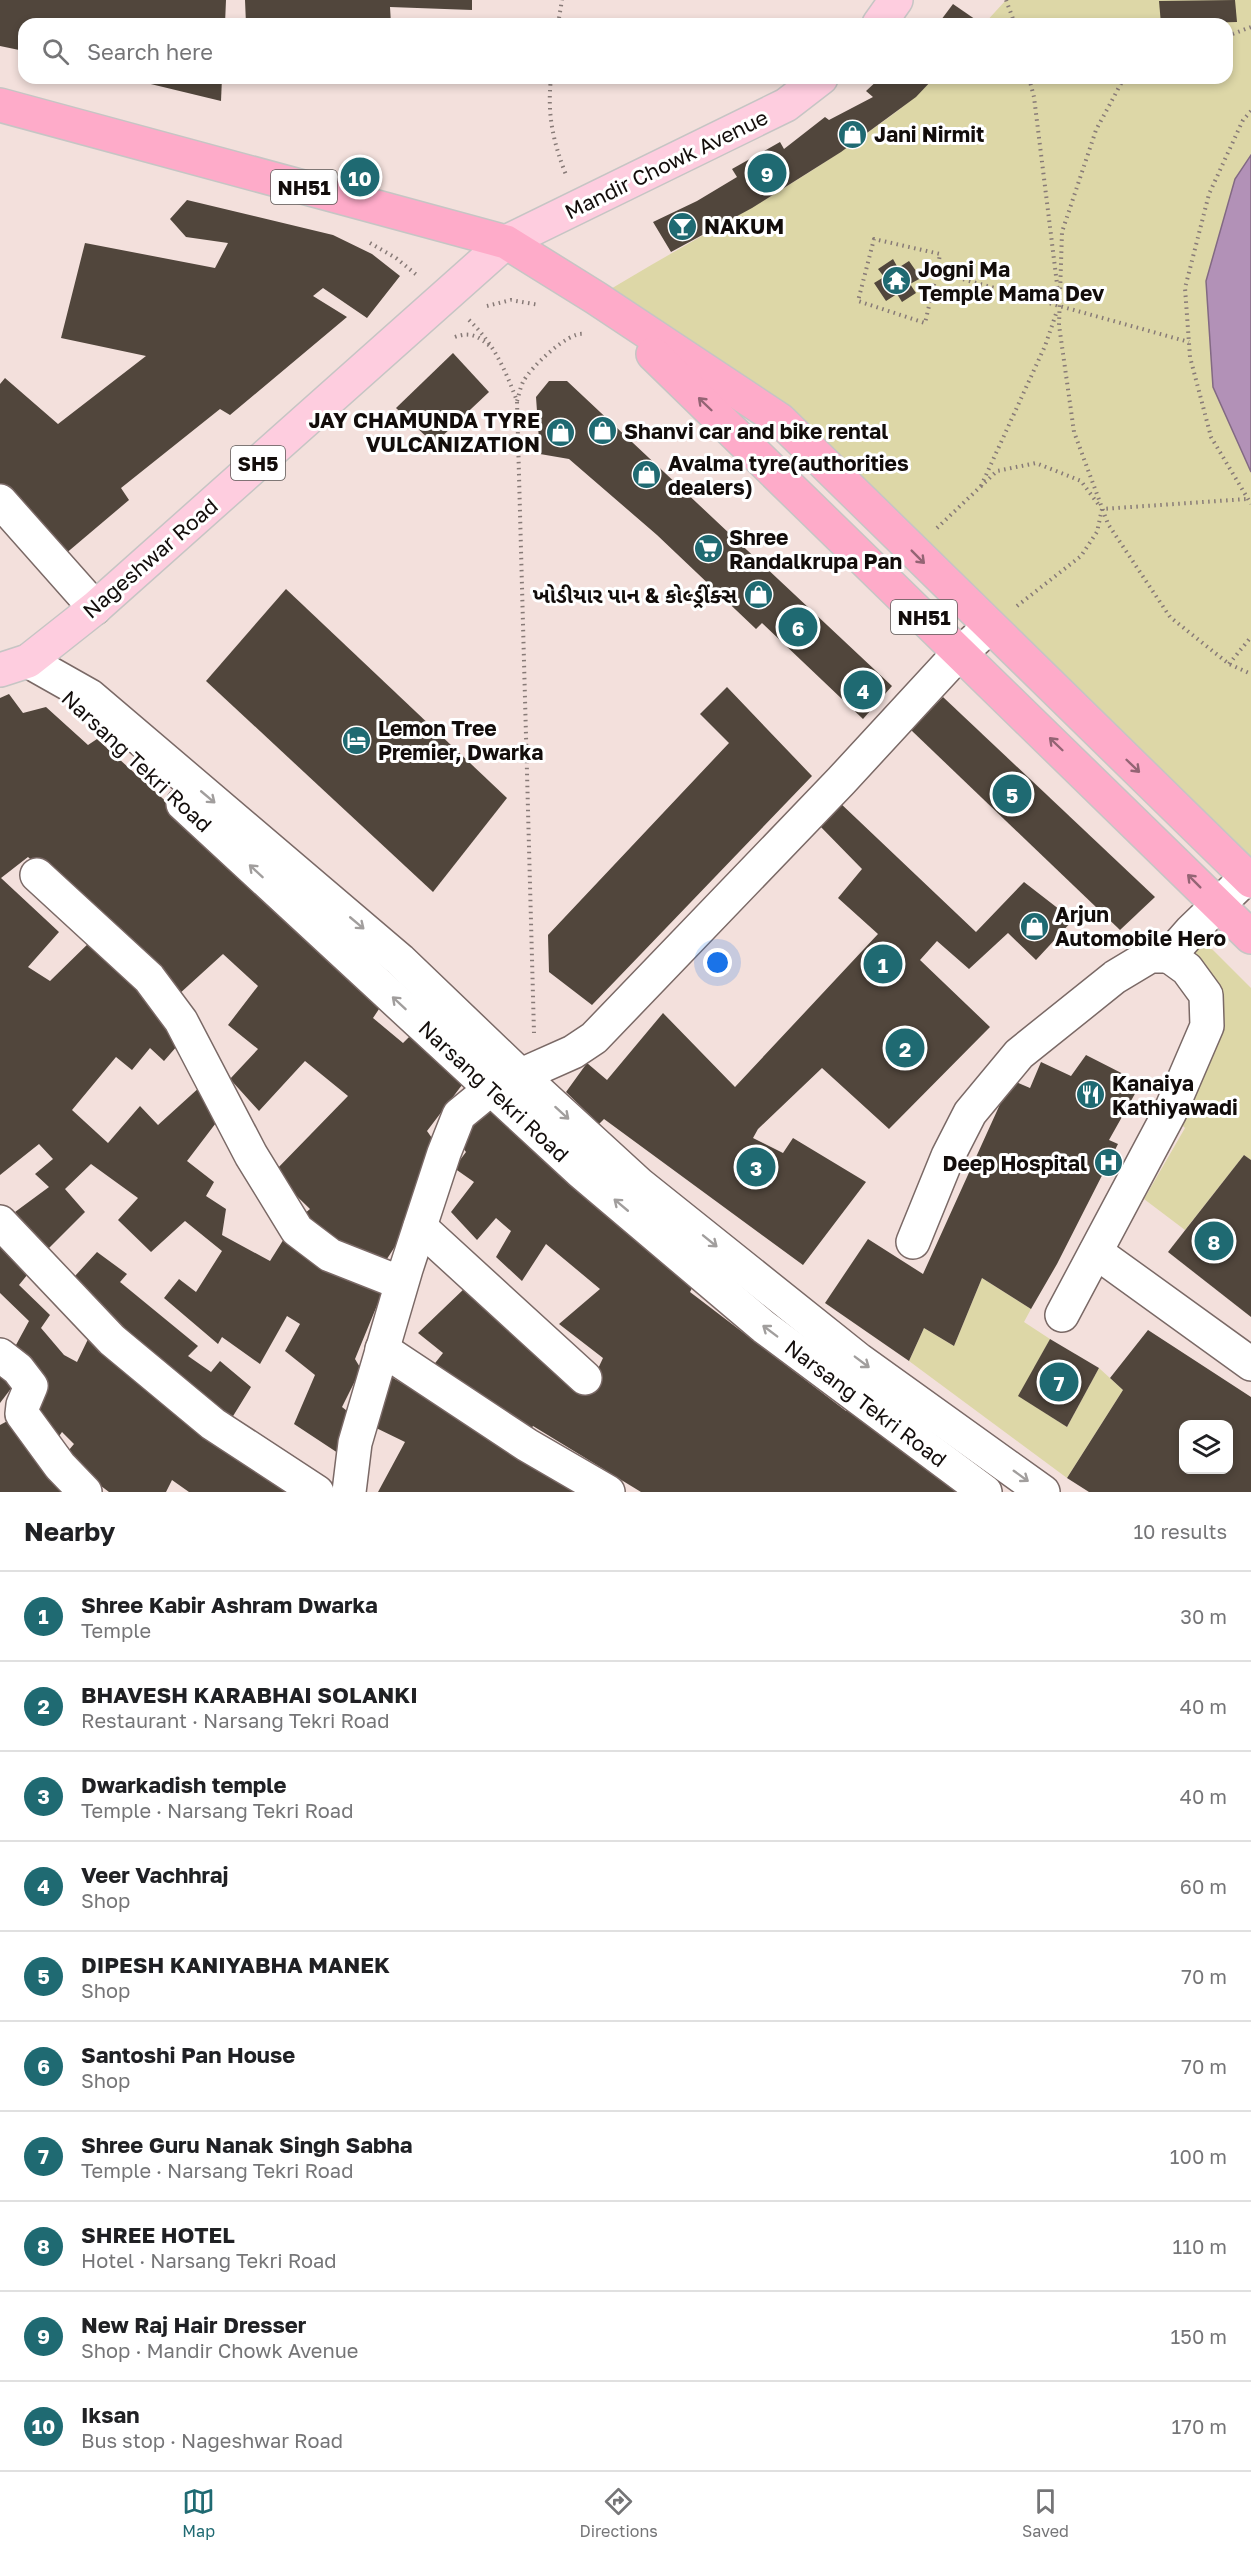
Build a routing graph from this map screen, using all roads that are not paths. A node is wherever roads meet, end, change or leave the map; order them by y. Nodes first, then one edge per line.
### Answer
1 (896, 0) edge
2 (883, 18) edge
3 (813, 84) edge
4 (0, 105) edge
5 (506, 242) junction
6 (596, 298) junction
7 (0, 501) edge
8 (95, 608) junction
9 (989, 627) junction
10 (960, 653) junction
11 (14, 665) edge
12 (37, 875) dead end
13 (1249, 879) edge
14 (1218, 904) junction
15 (1251, 937) edge
16 (1169, 956) junction
17 (505, 1081) junction
18 (0, 1222) edge
19 (420, 1227) junction
20 (913, 1242) dead end
21 (1096, 1252) junction
22 (401, 1283) junction
23 (1062, 1315) dead end
24 (382, 1348) junction
25 (0, 1355) edge
26 (1251, 1364) edge
27 (585, 1378) dead end
28 (85, 1492) edge
29 (317, 1492) edge
30 (349, 1492) edge
31 (608, 1492) edge
32 (985, 1492) edge
33 (1043, 1492) edge

1 - 2 main road
3 - 5 main road, Mandir Chowk Avenue
4 - 5 highway, NH51
5 - 6 highway, NH51
5 - 8 main road, Nageshwar Road / SH5
6 -> 9 highway, NH51
10 -> 6 highway, NH51
7 - 8 street
8 - 11 main road, Nageshwar Road / SH5
9 - 10 street
9 -> 13 highway, NH51
14 -> 10 highway, NH51
10 - 17 street
11 - 17 street, Narsang Tekri Road
12 - 22 street
13 - 14 street
14 - 15 highway, NH51
14 - 16 street
16 - 20 street
16 - 21 street
17 - 19 street
32 -> 17 street, Narsang Tekri Road
17 -> 33 street, Narsang Tekri Road
18 - 29 street
19 - 22 street
19 - 27 street
21 - 23 street
21 - 26 street
22 - 24 street
24 - 30 street
24 - 31 street
25 - 28 street

